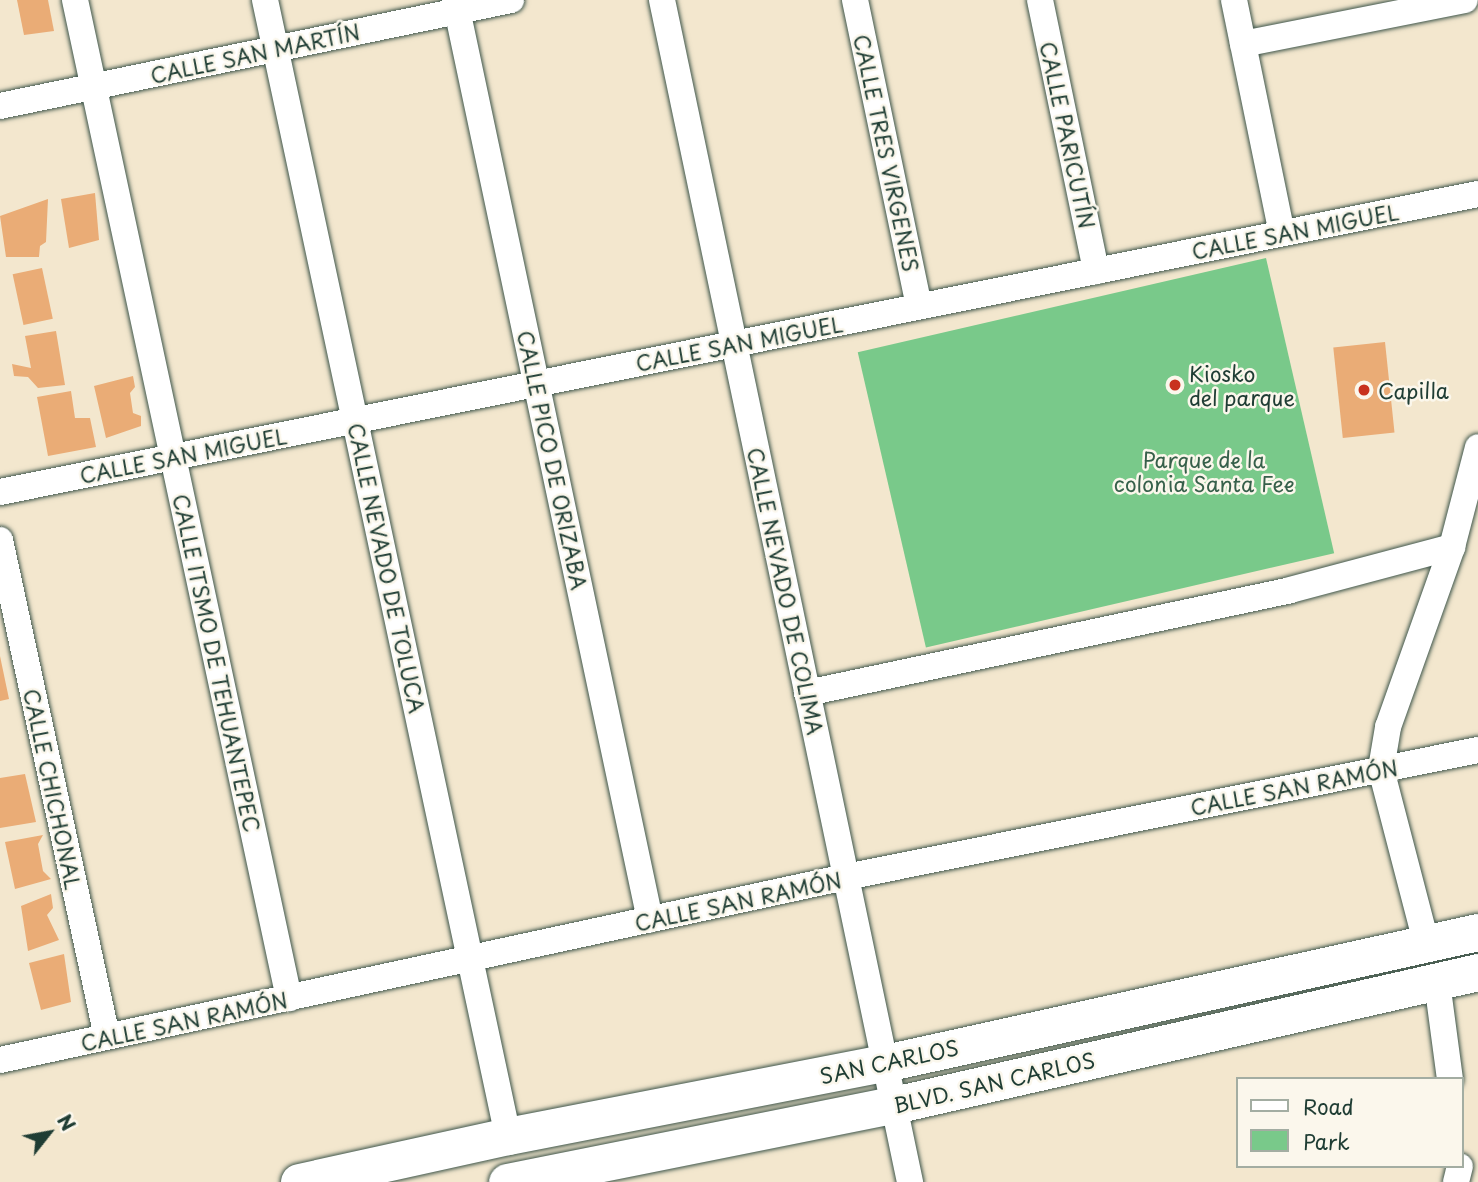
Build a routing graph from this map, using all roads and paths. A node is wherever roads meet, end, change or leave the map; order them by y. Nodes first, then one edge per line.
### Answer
1 (75, 0) edge
2 (265, 0) edge
3 (511, 0) edge
4 (662, 0) edge
5 (855, 0) edge
6 (1040, 0) edge
7 (1234, 0) edge
8 (1465, 0) edge
9 (456, 6) edge
10 (1243, 44) junction
11 (276, 49) junction
12 (94, 86) junction
13 (0, 106) edge
14 (1478, 194) edge
15 (1282, 233) junction
16 (1096, 271) junction
17 (919, 306) junction
18 (734, 344) junction
19 (537, 383) junction
20 (355, 420) junction
21 (1478, 447) edge
22 (173, 457) junction
23 (0, 492) edge
24 (0, 540) edge
25 (1452, 547) junction
26 (807, 693) junction
27 (1478, 750) edge
28 (1381, 769) junction
29 (846, 877) junction
30 (650, 920) junction
31 (1478, 932) edge
32 (1426, 942) junction
33 (470, 959) junction
34 (1478, 972) edge
35 (1437, 982) junction
36 (289, 998) junction
37 (107, 1037) junction
38 (0, 1060) edge
39 (885, 1063) junction
40 (1450, 1077) edge
41 (894, 1105) junction
42 (508, 1136) junction
43 (299, 1182) edge
44 (507, 1182) edge
45 (910, 1182) edge

1 - 12 street, CALLE ITSMO DE TEHUANTEPEC
2 - 11 street, CALLE NEVADO DE TOLUCA
3 - 9 street, CALLE SAN MARTÍN
4 - 18 street, CALLE NEVADO DE COLIMA
5 - 17 street, CALLE TRES VIRGENES
6 - 16 street, CALLE PARICUTÍN
7 - 10 street
8 - 10 street
9 - 11 street, CALLE SAN MARTÍN
9 - 19 street, CALLE PICO DE ORIZABA
10 - 15 street
11 - 12 street, CALLE SAN MARTÍN
11 - 20 street, CALLE NEVADO DE TOLUCA
12 - 13 street, CALLE SAN MARTÍN
12 - 22 street, CALLE ITSMO DE TEHUANTEPEC
14 - 15 street, CALLE SAN MIGUEL
15 - 16 street, CALLE SAN MIGUEL
16 - 17 street, CALLE SAN MIGUEL
17 - 18 street, CALLE SAN MIGUEL
18 - 19 street, CALLE SAN MIGUEL
18 - 26 street, CALLE NEVADO DE COLIMA
19 - 20 street, CALLE SAN MIGUEL
19 - 30 street, CALLE PICO DE ORIZABA
20 - 22 street, CALLE SAN MIGUEL
20 - 33 street, CALLE NEVADO DE TOLUCA
21 - 25 street
22 - 23 street, CALLE SAN MIGUEL
22 - 36 street, CALLE ITSMO DE TEHUANTEPEC
24 - 37 street, CALLE CHICHONAL
25 - 26 street
25 - 28 street
26 - 29 street, CALLE NEVADO DE COLIMA
27 - 28 street, CALLE SAN RAMÓN
28 - 29 street, CALLE SAN RAMÓN
28 - 32 street
29 - 30 street, CALLE SAN RAMÓN
29 - 39 street, CALLE NEVADO DE COLIMA
30 - 33 street, CALLE SAN RAMÓN
31 - 32 main road, SAN CARLOS
32 - 39 main road, SAN CARLOS
33 - 36 street, CALLE SAN RAMÓN
33 - 42 street, CALLE NEVADO DE TOLUCA
34 - 35 main road, BLVD. SAN CARLOS
35 - 40 street
35 - 41 main road, BLVD. SAN CARLOS
36 - 37 street, CALLE SAN RAMÓN
37 - 38 street, CALLE SAN RAMÓN
39 - 41 street, CALLE NEVADO DE COLIMA
39 - 42 main road, SAN CARLOS
41 - 44 main road, BLVD. SAN CARLOS
41 - 45 street, CALLE NEVADO DE COLIMA
42 - 43 main road, SAN CARLOS

